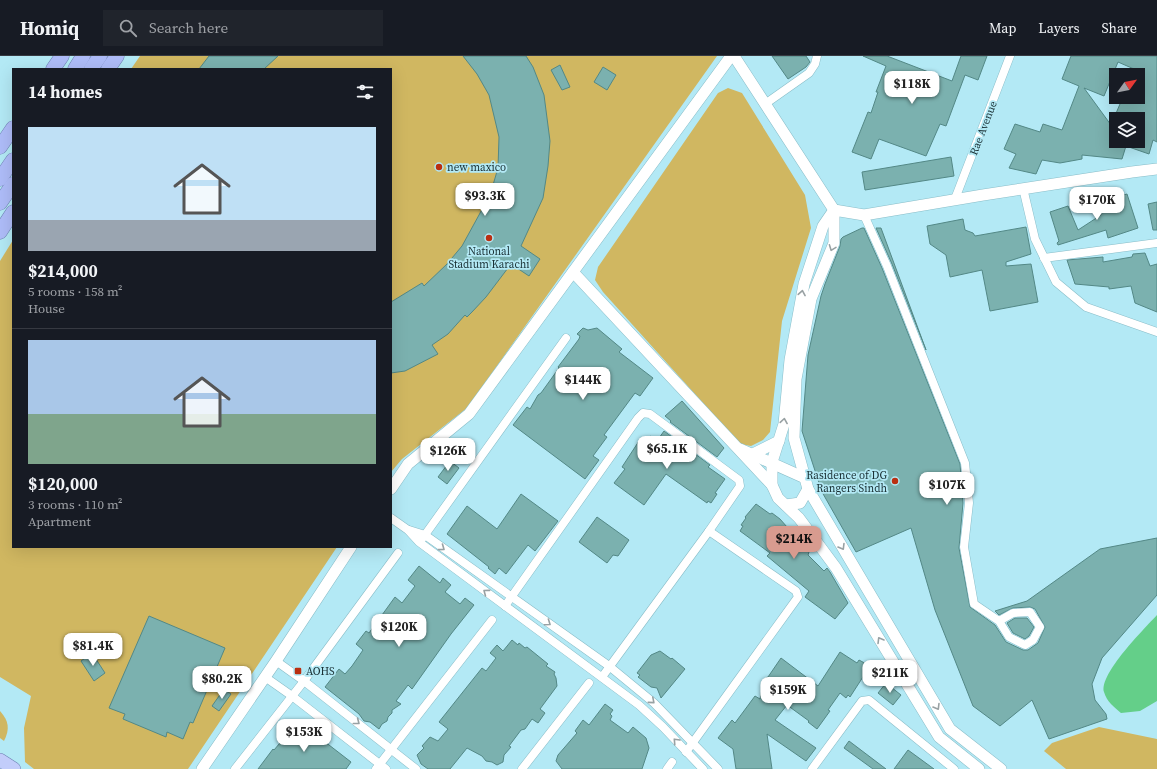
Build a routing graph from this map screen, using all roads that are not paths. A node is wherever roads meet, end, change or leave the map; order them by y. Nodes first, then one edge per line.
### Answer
1 (62, 56) edge
2 (84, 56) edge
3 (100, 56) edge
4 (117, 56) edge
5 (732, 56) edge
6 (817, 56) edge
7 (1010, 56) edge
8 (54, 68) edge
9 (76, 68) edge
10 (92, 68) edge
11 (109, 68) edge
12 (765, 104) junction
13 (12, 129) edge
14 (0, 147) edge
15 (12, 161) edge
16 (1157, 169) edge
17 (0, 179) edge
18 (12, 185) edge
19 (1023, 188) junction
20 (955, 200) junction
21 (0, 203) edge
22 (834, 210) junction
23 (12, 214) edge
24 (864, 216) junction
25 (0, 232) edge
26 (1157, 243) edge
27 (1044, 258) junction
28 (573, 272) junction
29 (1157, 332) edge
30 (566, 338) dead end
31 (779, 441) junction
32 (736, 447) junction
33 (753, 454) junction
34 (772, 462) junction
35 (807, 484) junction
36 (772, 485) junction
37 (392, 488) edge
38 (786, 505) junction
39 (392, 519) edge
40 (408, 530) junction
41 (709, 530) junction
42 (425, 535) junction
43 (419, 542) junction
44 (351, 548) edge
45 (398, 553) dead end
46 (512, 598) junction
47 (505, 606) junction
48 (492, 620) dead end
49 (998, 621) junction
50 (276, 661) junction
51 (609, 666) junction
52 (265, 677) junction
53 (602, 677) junction
54 (304, 681) junction
55 (588, 683) dead end
56 (292, 696) junction
57 (694, 743) junction
58 (391, 749) junction
59 (686, 752) junction
60 (0, 760) edge
61 (381, 767) edge
62 (14, 769) edge
63 (202, 769) edge
64 (235, 769) edge
65 (416, 769) edge
66 (522, 769) edge
67 (703, 769) edge
68 (718, 769) edge
69 (812, 769) edge
70 (954, 769) edge
71 (979, 769) edge
72 (1002, 769) edge

1 - 8 highway
2 - 9 highway
3 - 10 highway
4 - 11 highway
5 - 12 street
5 - 28 street
6 - 12 street
7 - 20 street, Rae Avenue
12 - 22 street
13 - 14 highway
15 - 17 highway
16 - 19 street
18 - 21 highway
19 - 20 street
19 - 27 street
20 - 24 street
22 - 24 street
31 -> 22 street
22 -> 35 street
23 - 25 highway
24 - 49 street
26 - 27 street
27 - 29 street
28 - 32 street
28 - 37 street
30 - 42 street
31 - 33 street
31 - 34 street
32 - 33 street
32 - 36 street
33 - 34 street
34 - 35 street
34 - 36 street
35 - 38 street
35 -> 72 street
36 - 38 street
71 -> 38 street
39 - 40 street
40 - 42 street
40 - 43 street
41 - 46 street
41 - 51 street
41 - 57 street
42 - 43 street
42 -> 46 street
47 -> 43 street
44 - 50 street
45 - 54 street
46 - 47 street
46 -> 51 street
47 - 53 street
48 - 58 street
49 - 49 street
50 - 52 street
50 - 54 street
51 - 53 street
51 -> 57 street
52 - 56 street
52 - 63 street
59 -> 53 street
54 - 56 street
54 -> 58 street
55 - 66 street
56 - 61 street
56 - 64 street
57 - 59 street
57 - 68 street
58 - 61 street
58 - 65 street
59 - 67 street
60 - 62 main road
69 - 70 street

